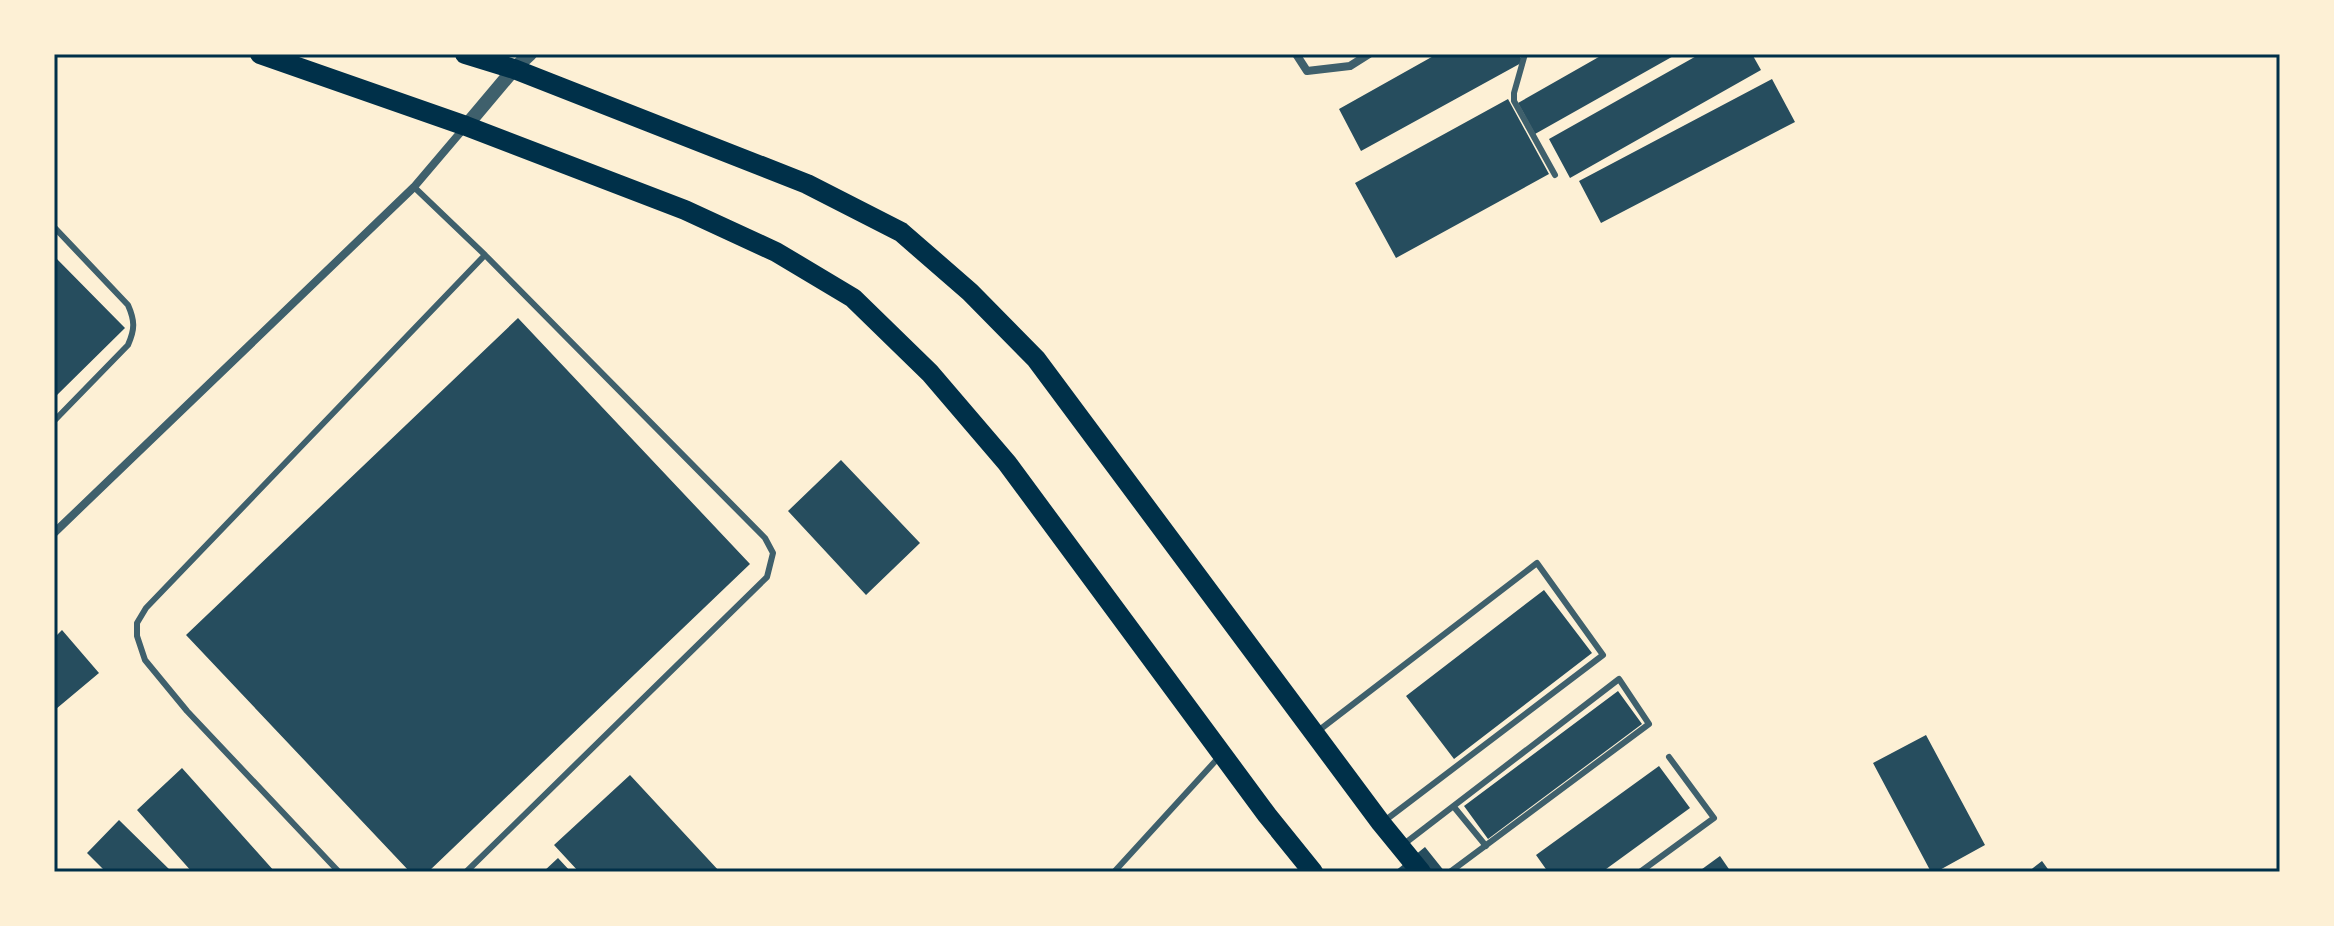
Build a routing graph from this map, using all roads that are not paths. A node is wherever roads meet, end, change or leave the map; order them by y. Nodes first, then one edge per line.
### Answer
1 (260, 54) edge
2 (465, 54) edge
3 (530, 54) edge
4 (1296, 54) edge
5 (1369, 54) edge
6 (1525, 54) edge
7 (514, 69) junction
8 (466, 126) junction
9 (1555, 175) dead end
10 (414, 187) junction
11 (54, 227) edge
12 (485, 255) junction
13 (54, 421) edge
14 (54, 533) edge
15 (1315, 734) junction
16 (1222, 754) junction
17 (1669, 757) dead end
18 (1454, 807) junction
19 (1381, 823) junction
20 (1401, 846) junction
21 (1486, 846) junction
22 (339, 872) edge
23 (466, 872) edge
24 (1114, 872) edge
25 (1313, 872) edge
26 (1421, 872) edge
27 (1450, 872) edge
28 (1640, 872) edge

1 - 8 main road
2 - 7 main road
3 - 7 street
4 - 5 street
6 - 9 lane
7 - 8 street
7 - 15 main road
8 - 10 street
8 - 16 main road
10 - 12 lane
10 - 14 street
11 - 13 lane
12 - 22 lane
12 - 23 lane
15 - 19 main road
15 - 19 lane
16 - 24 lane
16 - 25 main road
17 - 28 lane
18 - 20 lane
18 - 21 lane
18 - 21 lane
19 - 20 main road
20 - 26 main road
21 - 27 lane

